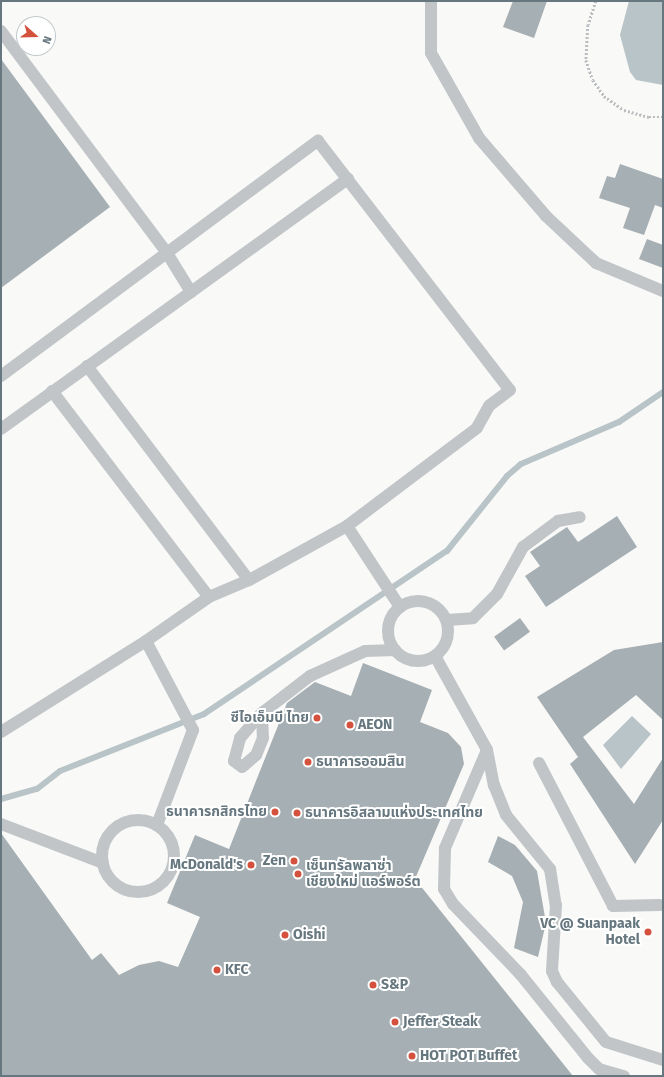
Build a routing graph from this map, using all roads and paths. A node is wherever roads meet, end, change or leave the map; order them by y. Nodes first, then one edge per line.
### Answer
1 (431, 1) edge
2 (596, 1) edge
3 (1, 31) edge
4 (663, 117) edge
5 (348, 179) junction
6 (167, 253) junction
7 (663, 291) edge
8 (191, 292) junction
9 (87, 366) junction
10 (1, 376) edge
11 (52, 391) junction
12 (1, 429) edge
13 (580, 517) dead end
14 (347, 526) junction
15 (249, 580) junction
16 (209, 596) junction
17 (400, 607) junction
18 (447, 620) junction
19 (146, 641) junction
20 (395, 650) junction
21 (435, 656) junction
22 (262, 713) dead end
23 (1, 732) edge
24 (487, 750) junction
25 (539, 763) dead end
26 (1, 824) edge
27 (157, 825) junction
28 (103, 863) junction
29 (662, 906) edge
30 (663, 1060) edge
31 (624, 1076) edge

1 - 7 lane
2 - 4 path
3 - 6 lane
5 - 6 lane
5 - 8 lane
5 - 14 lane
6 - 8 lane
6 - 10 lane
8 - 9 lane
9 - 11 lane
9 - 15 lane
11 - 12 lane
11 - 16 lane
13 - 18 lane
14 - 15 lane
14 - 17 lane
15 - 16 lane
16 - 19 lane
17 - 18 lane
17 - 20 lane
18 - 21 lane
19 - 23 lane
19 - 27 lane
20 - 21 lane
20 - 22 lane
21 - 24 lane
24 - 30 lane
24 - 31 lane
25 - 29 lane
26 - 28 lane
27 - 28 lane
27 - 28 lane

